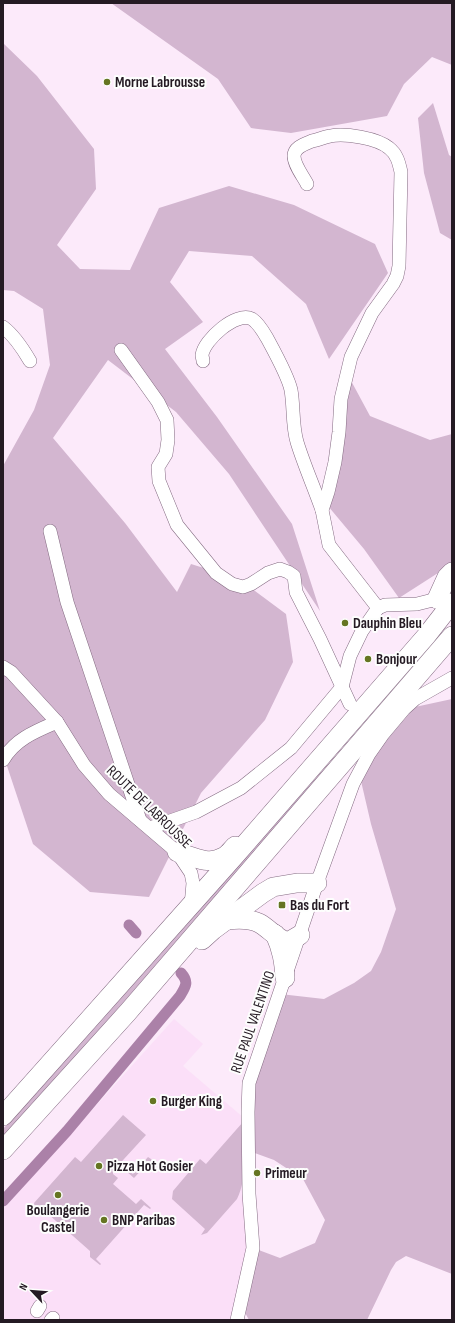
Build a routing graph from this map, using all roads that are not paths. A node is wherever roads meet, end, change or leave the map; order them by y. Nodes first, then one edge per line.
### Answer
1 (307, 184) dead end
2 (3, 327) edge
3 (121, 350) dead end
4 (30, 361) dead end
5 (203, 361) dead end
6 (322, 510) junction
7 (50, 531) dead end
8 (452, 572) edge
9 (445, 601) edge
10 (378, 608) junction
11 (452, 636) edge
12 (452, 648) edge
13 (3, 667) edge
14 (452, 678) edge
15 (346, 695) junction
16 (415, 699) junction
17 (57, 722) junction
18 (3, 760) edge
19 (285, 799) junction
20 (145, 824) junction
21 (260, 827) junction
22 (177, 852) junction
23 (317, 883) junction
24 (191, 906) junction
25 (227, 920) junction
26 (275, 934) junction
27 (300, 935) junction
28 (285, 978) junction
29 (128, 1012) junction
30 (3, 1116) edge
31 (3, 1150) edge
32 (237, 1320) edge

1 - 6 street
2 - 4 street
3 - 15 street
5 - 6 street
6 - 10 street
7 - 20 street
8 - 9 highway
9 - 10 street
9 - 19 highway
10 - 15 street
11 - 29 highway
12 - 16 highway
13 - 17 street, ROUTE DE LABROUSSE
14 - 16 street, RUE PAUL VALENTINO
15 - 19 highway
15 - 20 street
16 - 23 street, RUE PAUL VALENTINO
17 - 18 street
17 - 20 street, ROUTE DE LABROUSSE
19 - 21 highway
20 - 22 street, ROUTE DE LABROUSSE
21 - 22 highway
21 - 24 highway
22 - 24 street, ROUTE DE LABROUSSE
23 - 25 highway
23 - 27 street, RUE PAUL VALENTINO
24 - 30 highway
25 - 26 highway
25 - 29 highway
26 - 27 highway
26 - 28 highway
27 - 28 street, RUE PAUL VALENTINO
28 - 32 street, RUE PAUL VALENTINO
29 - 31 highway

